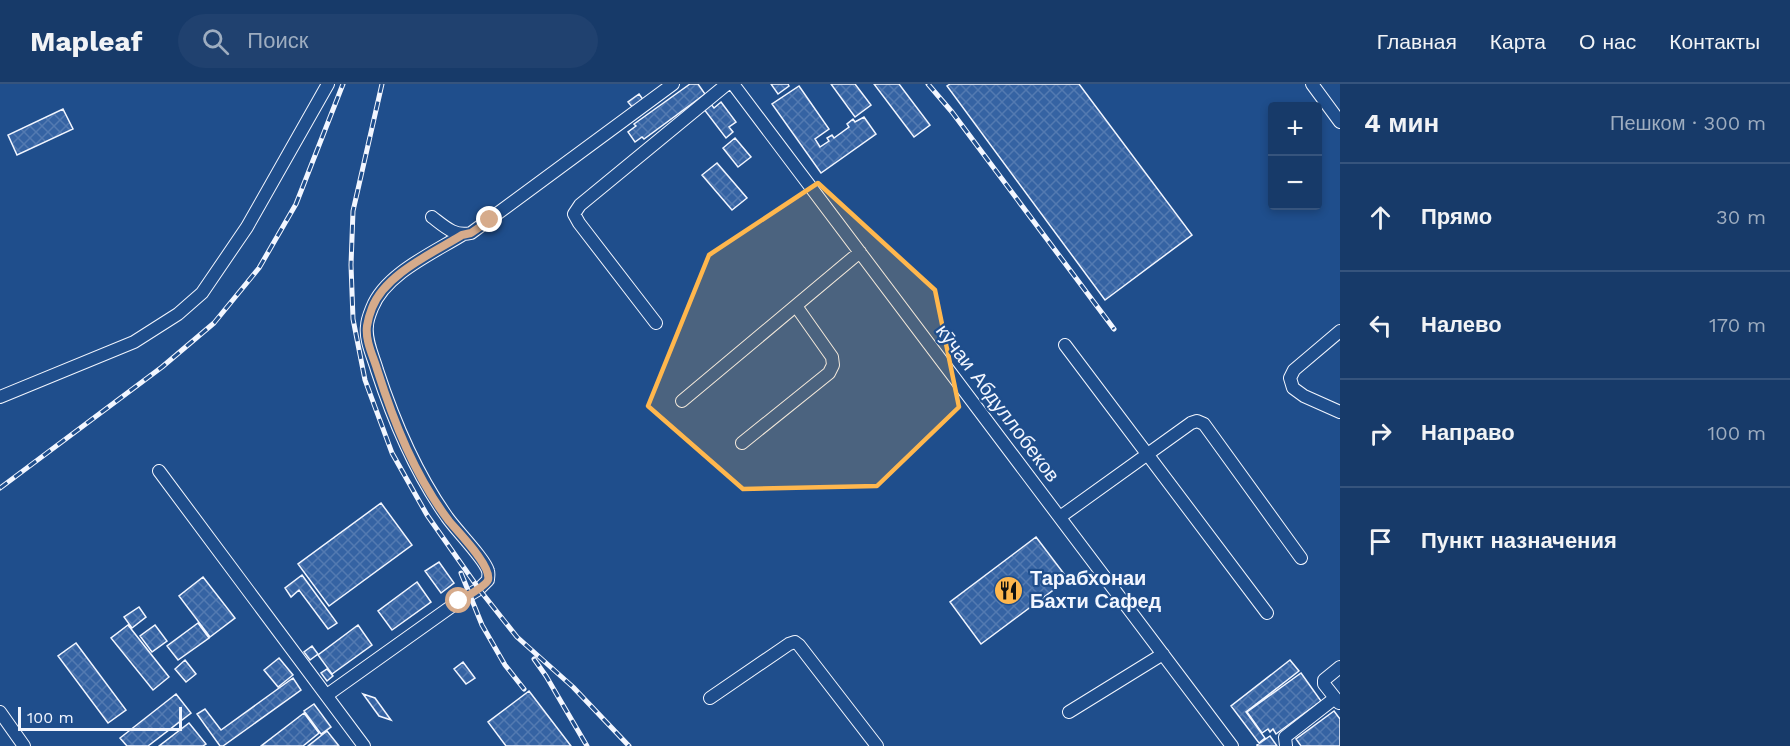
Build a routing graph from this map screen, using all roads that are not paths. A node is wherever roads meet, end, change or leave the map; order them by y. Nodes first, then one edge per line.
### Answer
1 (328, 84) edge
2 (673, 84) edge
3 (728, 84) edge
4 (733, 84) edge
5 (1312, 84) edge
6 (1340, 123) edge
7 (432, 217) dead end
8 (462, 235) junction
9 (860, 252) junction
10 (796, 306) junction
11 (656, 322) dead end
12 (1340, 331) edge
13 (1065, 345) dead end
14 (0, 397) edge
15 (682, 401) dead end
16 (1340, 412) edge
17 (742, 443) dead end
18 (1146, 455) junction
19 (159, 471) dead end
20 (1060, 517) junction
21 (1301, 558) dead end
22 (1267, 613) dead end
23 (1163, 654) junction
24 (1340, 667) edge
25 (327, 695) junction
26 (710, 698) dead end
27 (1337, 701) edge
28 (0, 712) edge
29 (1069, 712) dead end
30 (24, 746) edge
31 (364, 746) edge
32 (877, 746) edge
33 (1232, 746) edge
34 (1286, 746) edge

1 - 14 street
2 - 8 street
3 - 11 street
4 - 9 street, кӯчаи Абдуллобеков
5 - 6 street
7 - 8 street
8 - 25 street
9 - 10 street
9 - 20 street, кӯчаи Абдуллобеков
10 - 15 street
10 - 17 street
12 - 16 street
13 - 18 street
18 - 20 street
18 - 21 street
18 - 22 street
19 - 25 street
20 - 23 street, кӯчаи Абдуллобеков
23 - 29 street
23 - 33 street, кӯчаи Абдуллобеков
24 - 27 street
25 - 31 street
26 - 32 street
27 - 34 street
28 - 30 street

